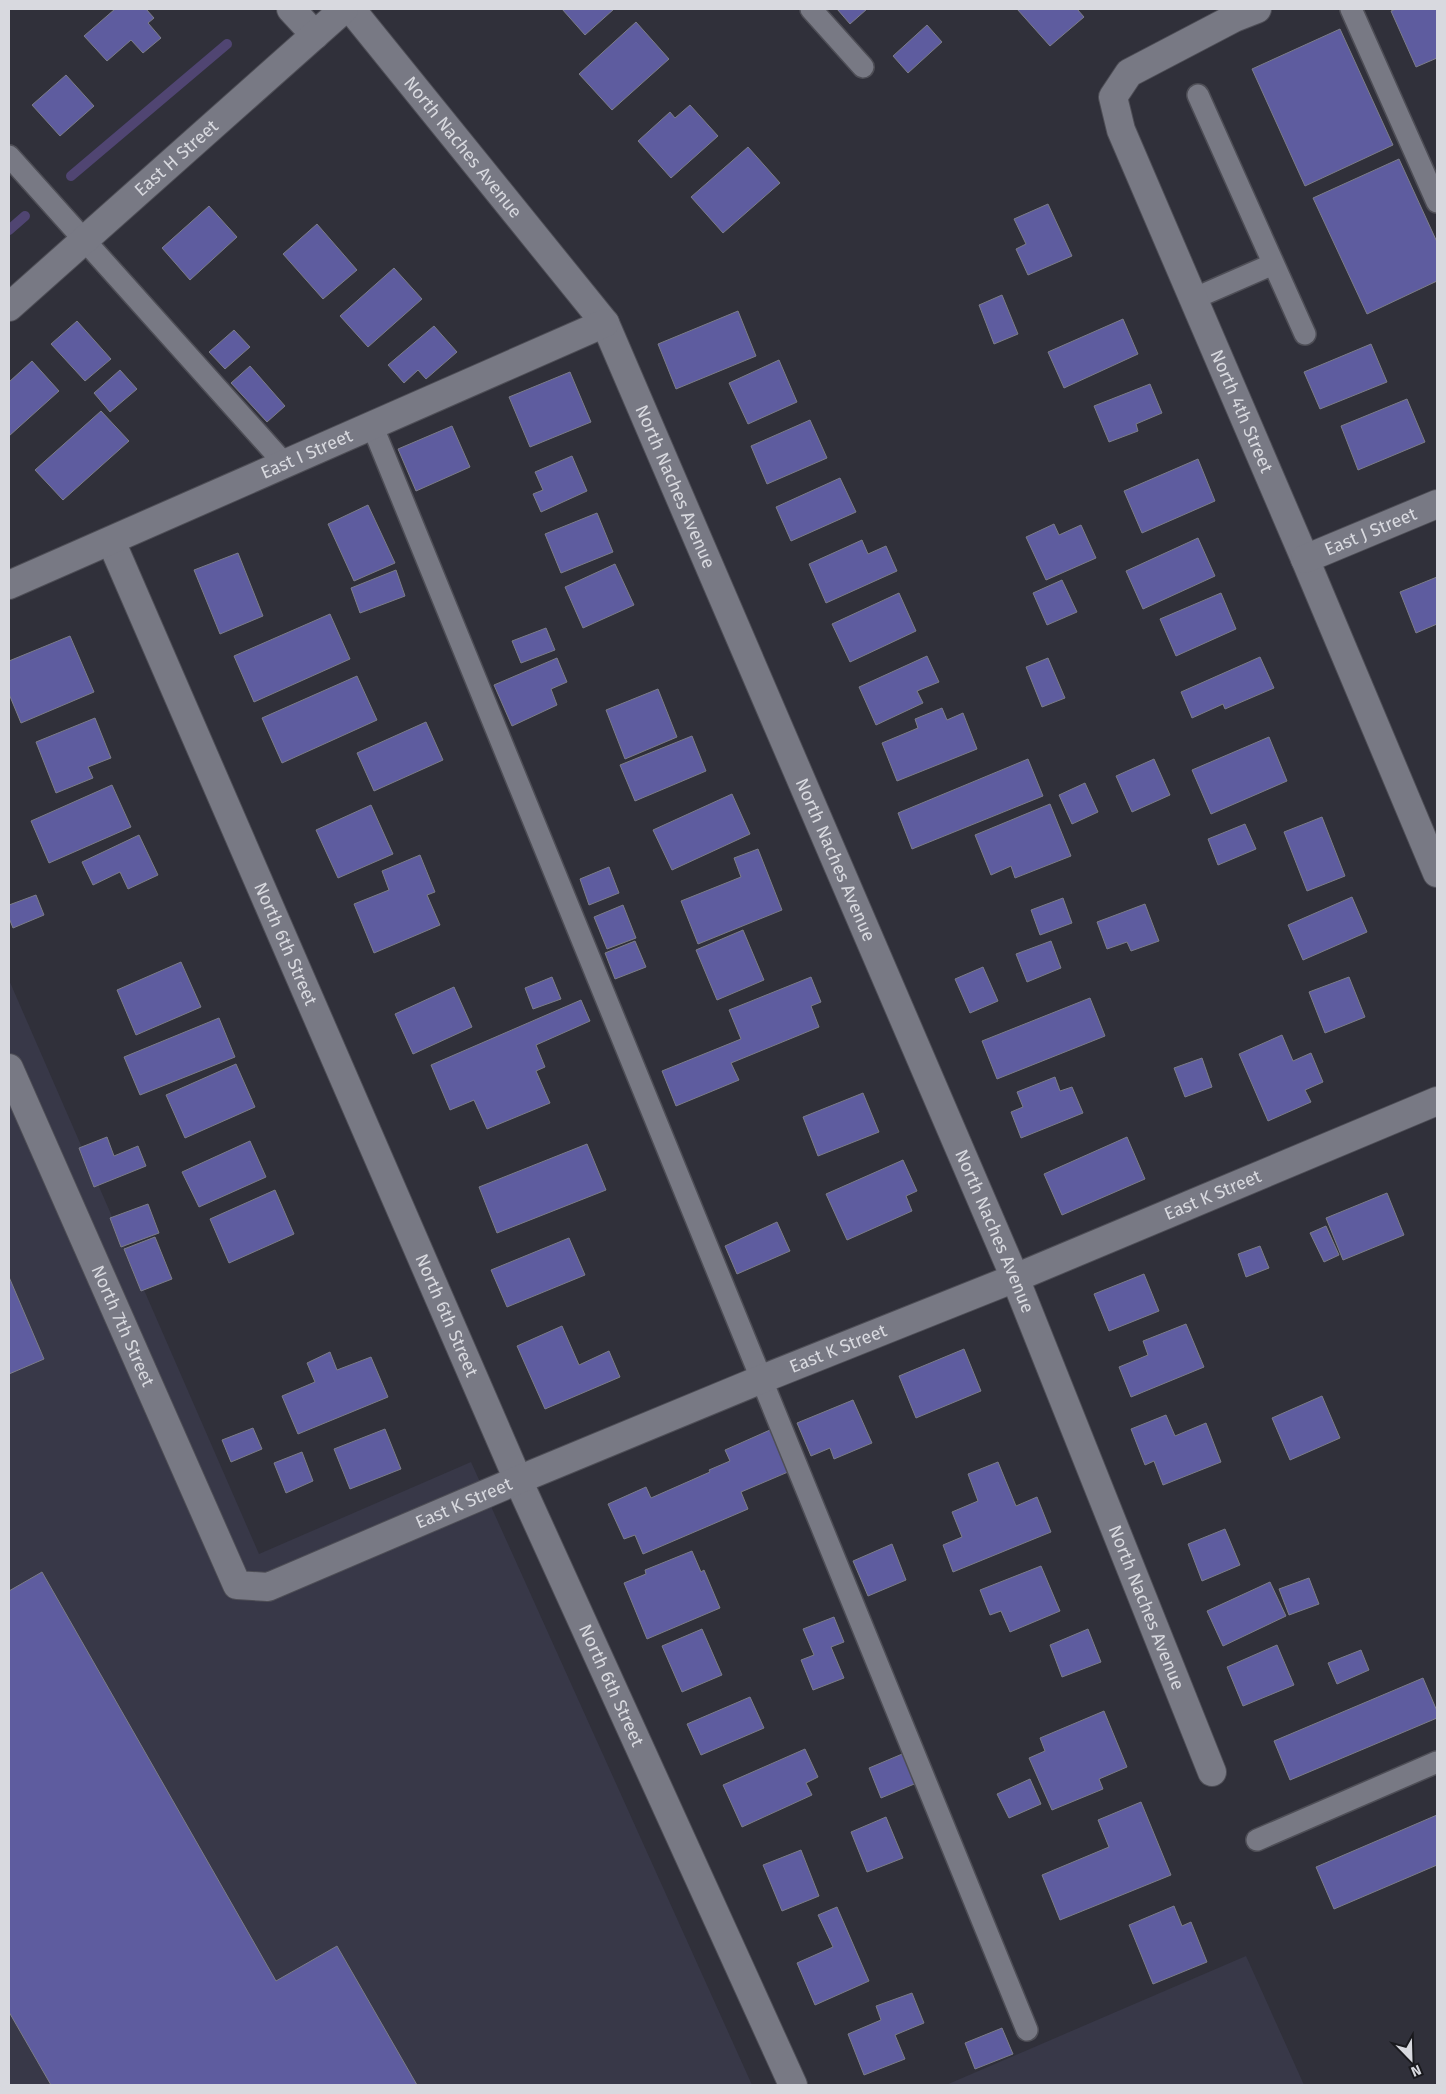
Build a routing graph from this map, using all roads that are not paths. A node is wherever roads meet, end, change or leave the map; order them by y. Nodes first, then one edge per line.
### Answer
1 (291, 9) edge
2 (344, 9) edge
3 (351, 9) edge
4 (811, 9) edge
5 (1351, 9) edge
6 (1239, 12) edge
7 (315, 35) junction
8 (863, 67) dead end
9 (1198, 95) dead end
10 (9, 156) edge
11 (1437, 202) edge
12 (83, 241) junction
13 (1273, 264) junction
14 (1194, 299) junction
15 (9, 308) edge
16 (605, 323) junction
17 (1305, 334) dead end
18 (372, 425) junction
19 (284, 463) junction
20 (1437, 504) edge
21 (111, 541) junction
22 (1305, 559) junction
23 (9, 585) edge
24 (1437, 873) edge
25 (9, 1068) edge
26 (1437, 1101) edge
27 (1015, 1278) junction
28 (762, 1379) junction
29 (518, 1480) junction
30 (237, 1585) joint
31 (1437, 1762) edge
32 (1212, 1772) dead end
33 (1257, 1840) dead end
34 (1027, 2030) dead end
35 (793, 2085) edge

1 - 7 street
2 - 7 street, East H Street
3 - 16 street, North Naches Avenue
4 - 8 lane
5 - 11 lane
6 - 14 street, North 4th Street
7 - 12 street, East H Street
9 - 13 lane
10 - 12 lane
12 - 15 street, East H Street
12 - 19 lane
13 - 14 lane
13 - 17 lane
14 - 22 street, North 4th Street
16 - 18 street, East I Street
16 - 27 street, North Naches Avenue
18 - 19 street, East I Street
18 - 28 lane
19 - 21 street, East I Street
20 - 22 street, East J Street
21 - 23 street, East I Street
21 - 29 street, North 6th Street
22 - 24 street, North 4th Street
25 - 30 street, North 7th Street
26 - 27 street, East K Street
27 - 28 street, East K Street
27 - 32 street, North Naches Avenue
28 - 29 street, East K Street
28 - 34 lane
29 - 30 street, East K Street
29 - 35 street, North 6th Street
31 - 33 lane

